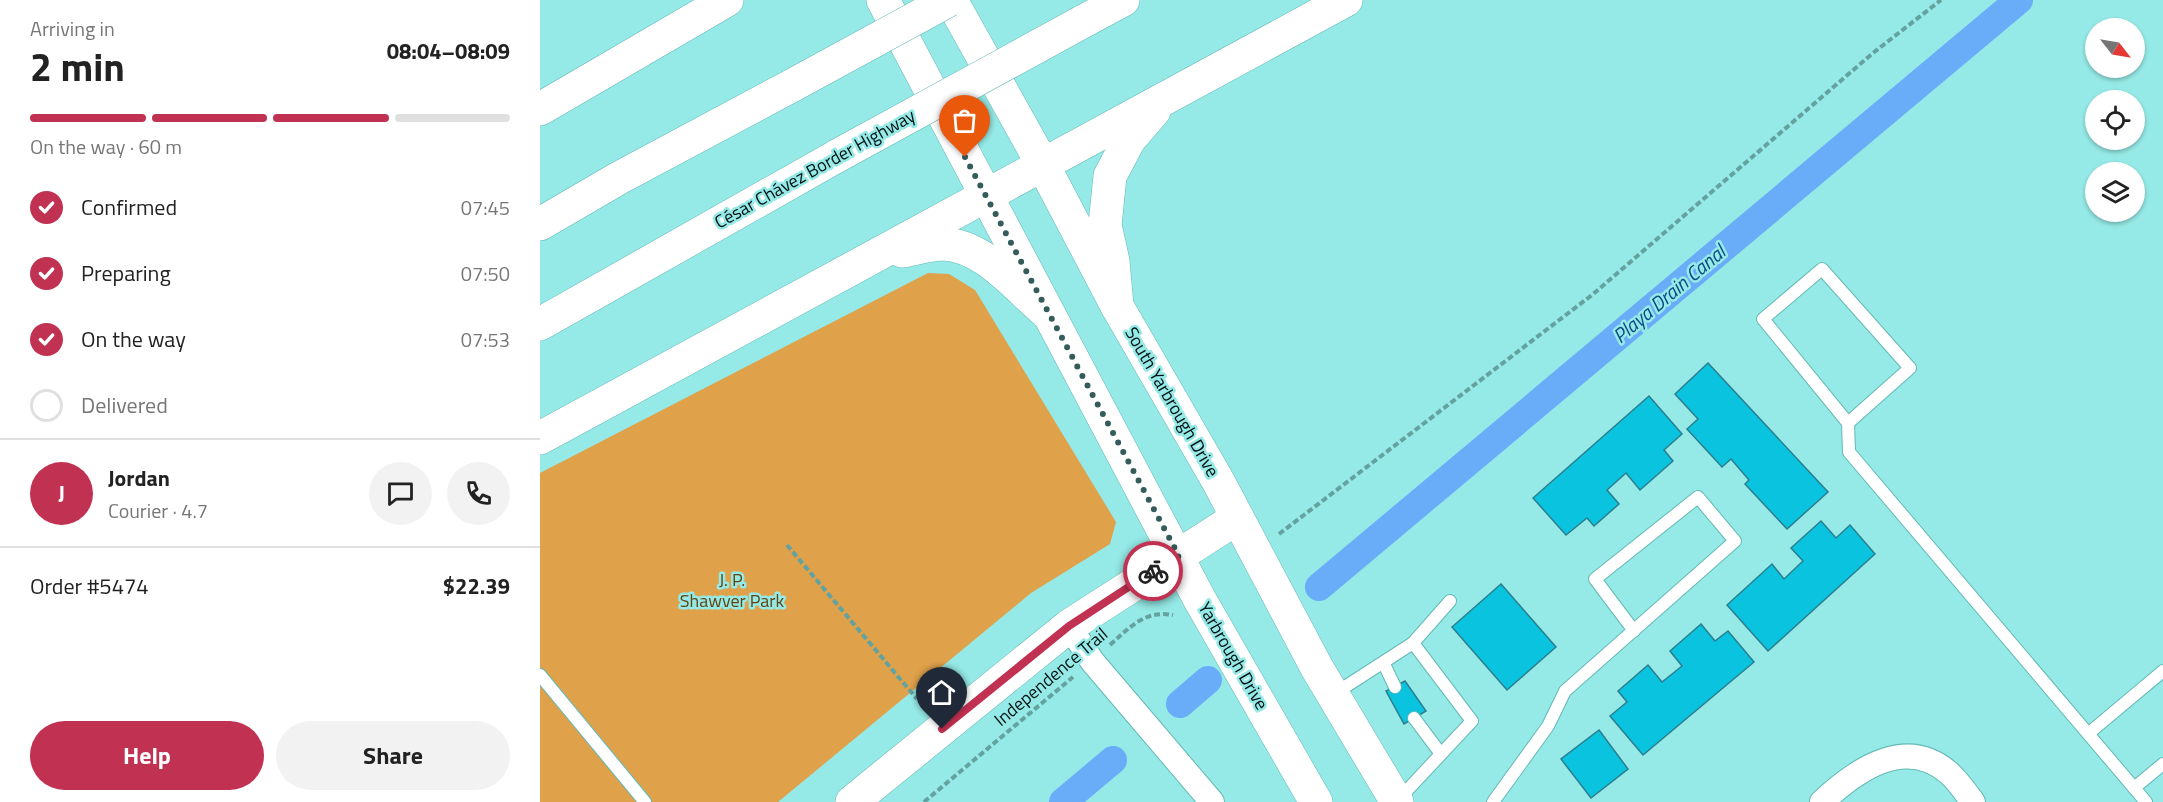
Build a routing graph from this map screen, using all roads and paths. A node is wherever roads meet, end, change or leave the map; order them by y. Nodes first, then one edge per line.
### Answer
1 (727, 0) edge
2 (883, 0) edge
3 (950, 0) edge
4 (1123, 0) edge
5 (1346, 0) edge
6 (1941, 0) edge
7 (1167, 97) junction
8 (540, 109) edge
9 (1043, 165) junction
10 (986, 196) junction
11 (540, 224) edge
12 (880, 255) junction
13 (1117, 306) junction
14 (1046, 312) junction
15 (540, 324) edge
16 (1848, 423) junction
17 (540, 438) edge
18 (1237, 518) junction
19 (1278, 535) dead end
20 (787, 545) dead end
21 (1179, 556) junction
22 (1450, 601) dead end
23 (1179, 616) dead end
24 (1069, 626) junction
25 (1634, 631) junction
26 (1413, 643) junction
27 (1092, 661) junction
28 (1384, 664) junction
29 (2163, 671) edge
30 (540, 675) edge
31 (1395, 687) dead end
32 (1333, 695) junction
33 (917, 699) dead end
34 (1414, 718) dead end
35 (2089, 733) junction
36 (1440, 754) junction
37 (2163, 764) edge
38 (2134, 788) junction
39 (645, 802) edge
40 (852, 802) edge
41 (924, 802) edge
42 (1212, 802) edge
43 (1316, 802) edge
44 (1397, 802) edge
45 (1493, 802) edge
46 (1822, 802) edge
47 (1973, 802) edge
48 (2146, 802) edge

1 - 8 main road
2 - 10 main road, Yarbrough Drive
3 - 9 main road, South Yarbrough Drive
3 - 11 main road, bridge
4 - 15 main road, César Chávez Border Highway, bridge
5 - 7 main road
6 - 19 path
7 - 9 main road
7 - 13 main road
9 - 10 main road
9 - 13 main road, South Yarbrough Drive
10 - 12 main road
10 - 14 main road, Yarbrough Drive
12 - 14 main road
12 - 17 main road
13 - 18 main road, South Yarbrough Drive
14 - 21 main road, Yarbrough Drive
16 - 16 lane
16 - 35 lane
18 - 21 main road
18 - 32 main road, South Yarbrough Drive
20 - 33 path
21 - 24 main road
21 - 43 main road, Yarbrough Drive
22 - 26 lane
23 - 27 path, Independence Trail
24 - 27 street
24 - 40 main road
25 - 25 lane
25 - 45 lane
26 - 28 lane
26 - 36 lane
27 - 41 path, Independence Trail
27 - 42 street
28 - 31 lane
28 - 32 lane
29 - 35 lane
30 - 39 lane
32 - 44 main road, South Yarbrough Drive
34 - 36 lane
35 - 38 lane
36 - 44 lane
37 - 38 lane
38 - 48 lane
46 - 47 street

